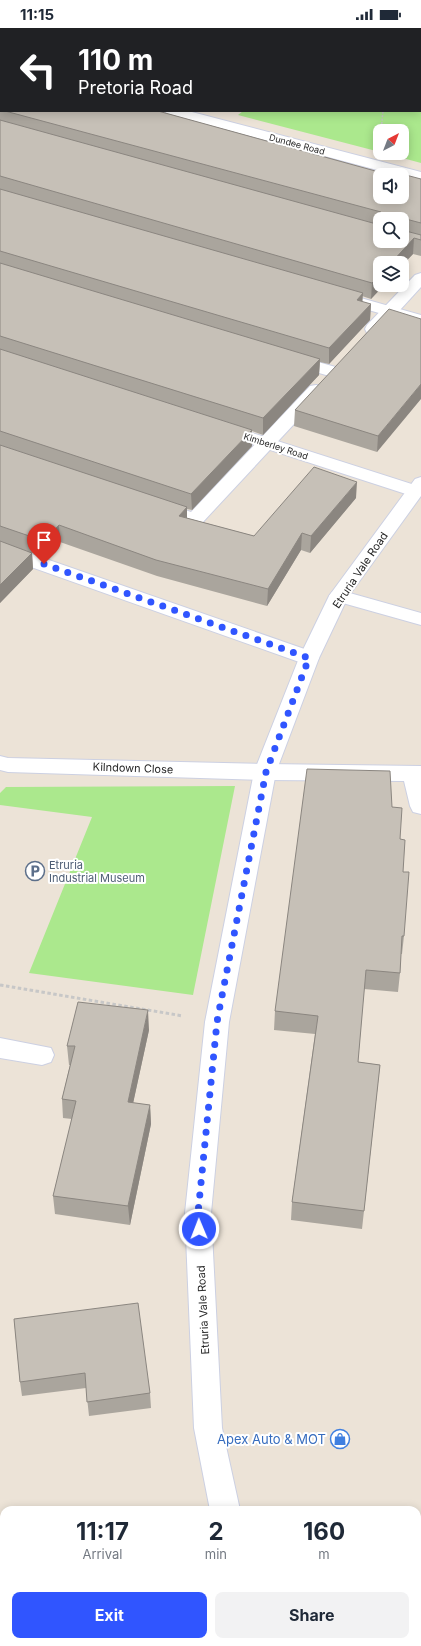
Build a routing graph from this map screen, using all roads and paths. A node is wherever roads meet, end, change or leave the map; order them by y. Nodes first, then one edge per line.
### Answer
1 (176, 112) edge
2 (383, 112) edge
3 (382, 124) edge
4 (421, 177) edge
5 (421, 278) edge
6 (331, 294) edge
7 (390, 311) junction
8 (421, 320) edge
9 (364, 339) edge
10 (273, 354) edge
11 (205, 423) edge
12 (266, 442) junction
13 (418, 487) edge
14 (143, 501) edge
15 (0, 548) edge
16 (339, 596) junction
17 (421, 619) edge
18 (309, 658) junction
19 (0, 763) edge
20 (266, 772) junction
21 (417, 774) edge
22 (421, 806) edge
23 (0, 986) edge
24 (217, 1022) junction
25 (0, 1048) edge
26 (42, 1055) dead end
27 (224, 1506) edge

1 - 4 street, Dundee Road
2 - 3 path
5 - 7 street
6 - 7 street
7 - 8 street
7 - 9 street
10 - 12 street
11 - 12 street, Kimberley Road
12 - 13 street, Kimberley Road
12 - 14 street
13 - 16 street, Etruria Vale Road
15 - 18 street
16 - 17 street
16 - 18 street, Etruria Vale Road
18 - 20 street, Etruria Vale Road
19 - 20 street, Kilndown Close
20 - 21 street, Kilndown Close
20 - 24 street, Etruria Vale Road
21 - 22 street
23 - 24 path
24 - 27 street, Etruria Vale Road
25 - 26 street

